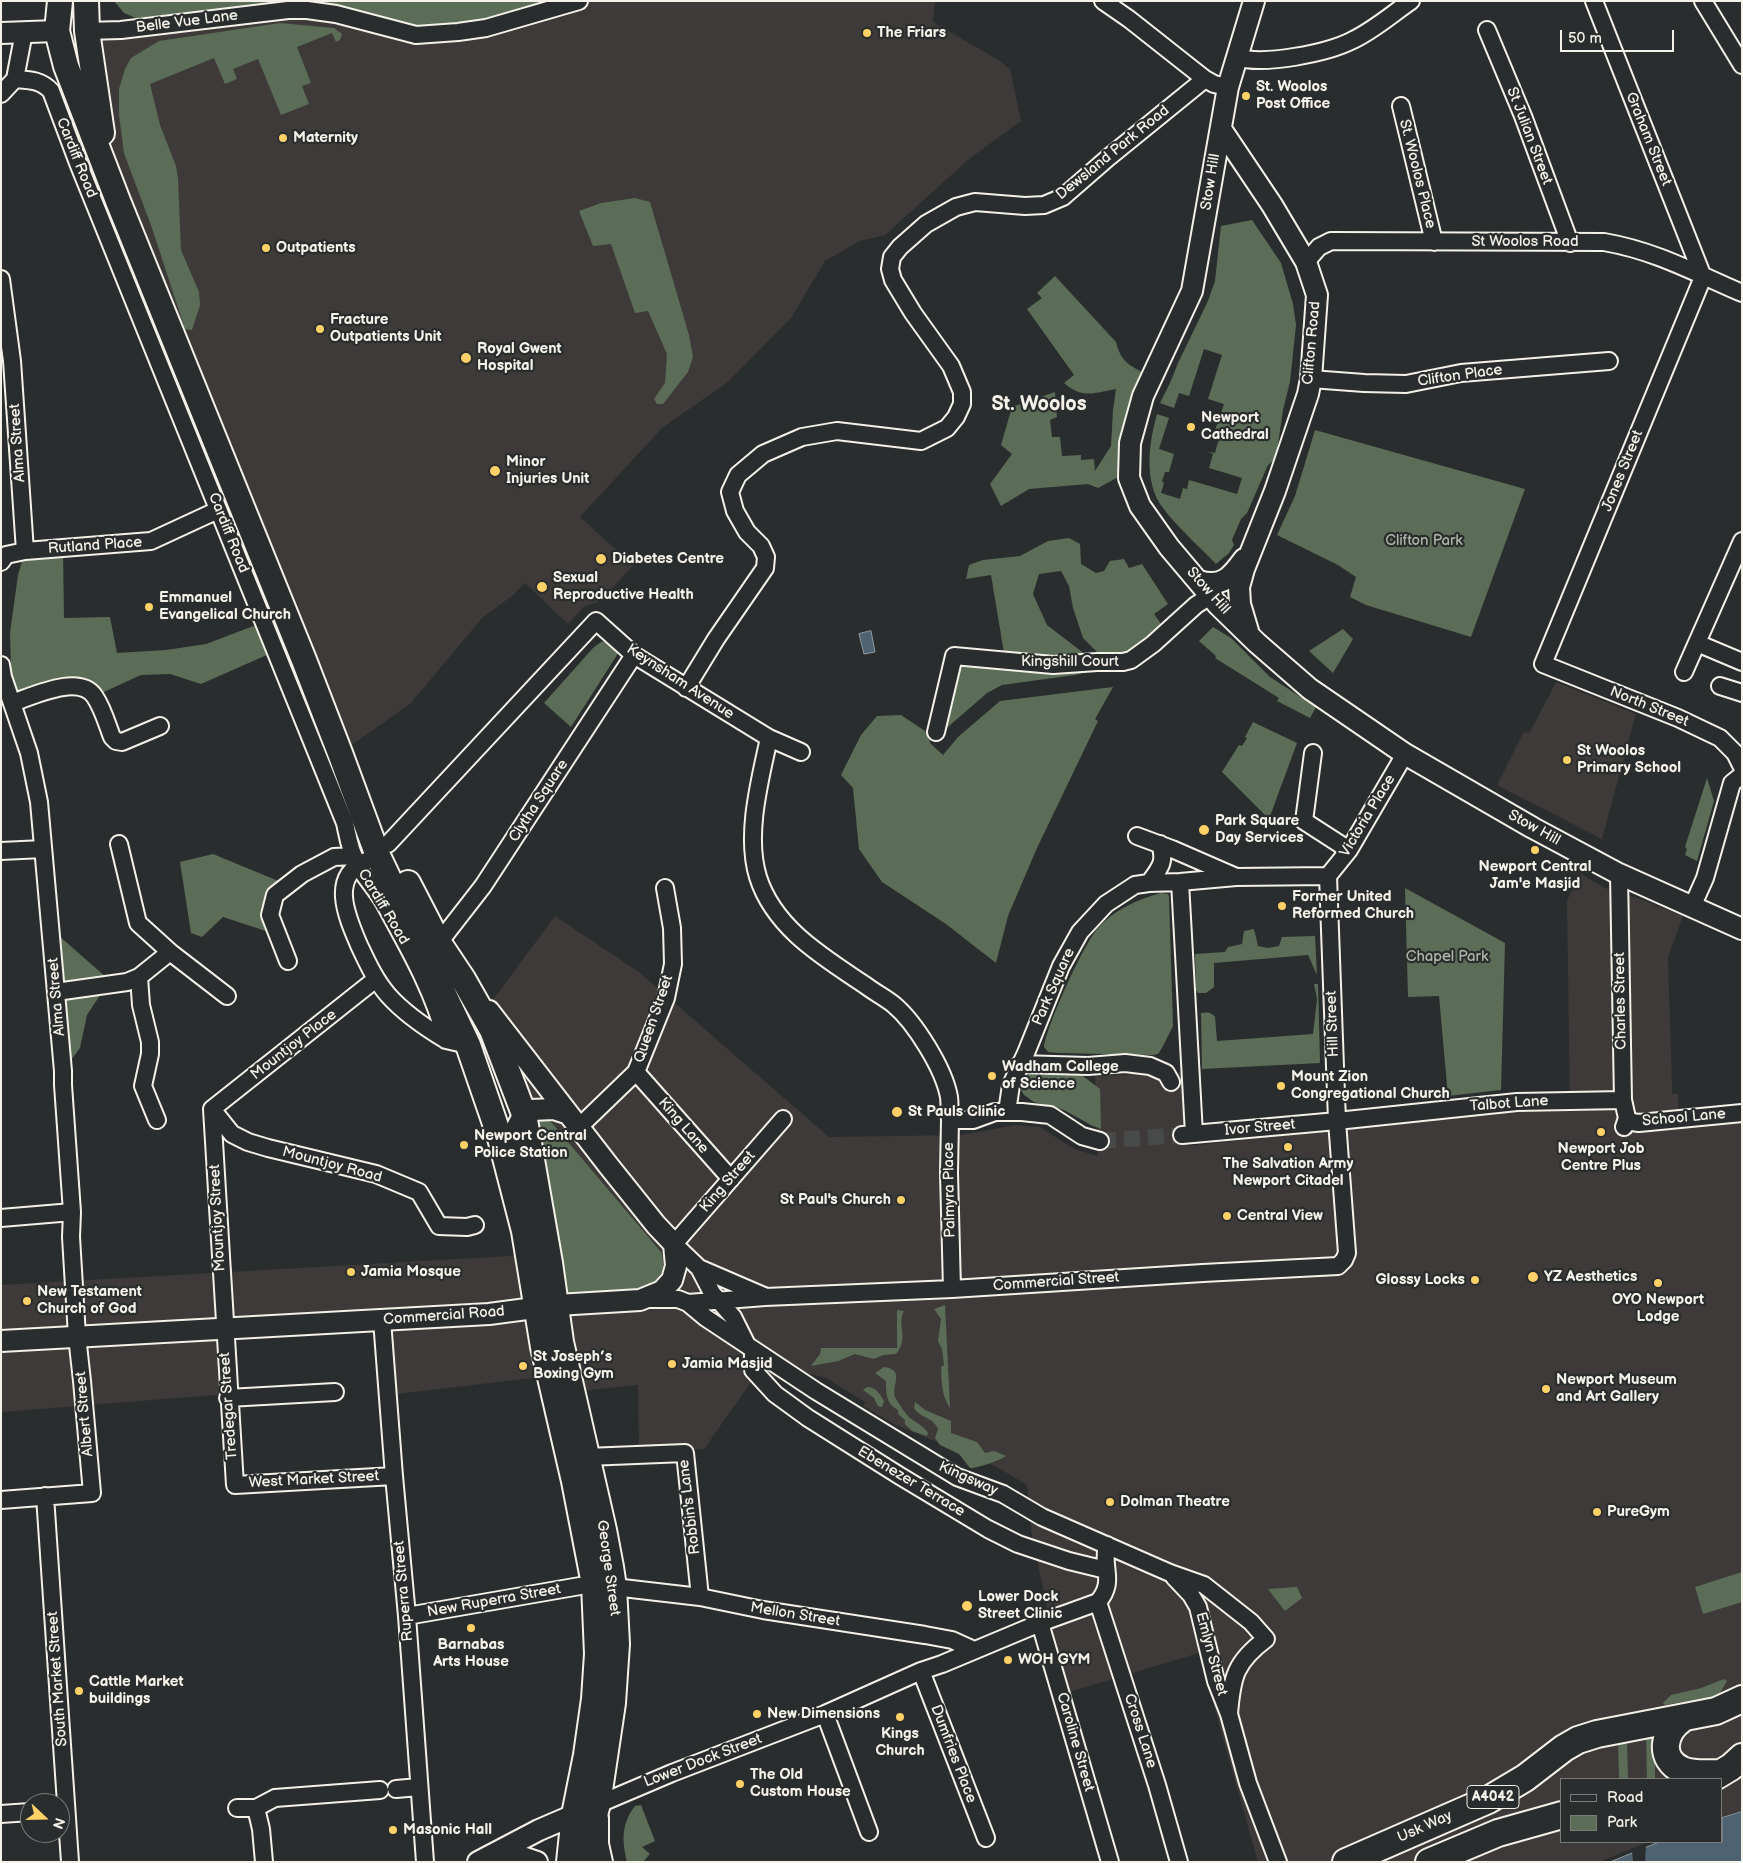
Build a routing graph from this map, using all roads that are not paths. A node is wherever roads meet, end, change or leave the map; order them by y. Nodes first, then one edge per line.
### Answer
1 (60, 1) edge
2 (86, 1) edge
3 (579, 1) edge
4 (1103, 1) edge
5 (1254, 1) edge
6 (1411, 1) edge
7 (1594, 1) edge
8 (1702, 1) edge
9 (1487, 30) dead end
10 (57, 31) junction
11 (87, 31) junction
12 (24, 32) junction
13 (1, 33) edge
14 (1237, 57) junction
15 (1742, 65) edge
16 (15, 79) junction
17 (1205, 79) junction
18 (1228, 87) junction
19 (1, 94) edge
20 (1401, 106) dead end
21 (1221, 129) junction
22 (1246, 165) junction
23 (1213, 171) junction
24 (118, 201) junction
25 (1434, 242) junction
26 (1570, 243) junction
27 (1306, 262) junction
28 (1703, 277) junction
29 (1, 279) edge
30 (1742, 293) edge
31 (7, 361) edge
32 (1609, 361) dead end
33 (1311, 379) junction
34 (218, 510) junction
35 (1742, 541) edge
36 (1254, 545) junction
37 (25, 551) junction
38 (1, 562) edge
39 (1205, 588) junction
40 (1248, 633) junction
41 (1697, 642) junction
42 (634, 655) junction
43 (1742, 662) edge
44 (1543, 664) joint
45 (1, 665) edge
46 (1684, 672) dead end
47 (1720, 686) dead end
48 (686, 688) junction
49 (1742, 693) edge
50 (12, 703) junction
51 (160, 726) dead end
52 (936, 732) dead end
53 (769, 738) junction
54 (801, 752) dead end
55 (1314, 753) dead end
56 (1405, 754) junction
57 (1742, 766) edge
58 (1742, 775) edge
59 (1137, 836) dead end
60 (119, 844) dead end
61 (1160, 844) junction
62 (43, 849) junction
63 (1349, 850) junction
64 (1, 852) edge
65 (369, 855) junction
66 (1619, 874) junction
67 (1328, 876) junction
68 (1236, 877) junction
69 (1180, 882) junction
70 (1142, 884) junction
71 (665, 888) dead end
72 (1692, 907) junction
73 (1742, 929) edge
74 (432, 950) junction
75 (170, 952) junction
76 (288, 961) dead end
77 (138, 977) junction
78 (376, 979) junction
79 (463, 979) junction
80 (56, 992) junction
81 (227, 996) dead end
82 (457, 1043) junction
83 (1020, 1064) junction
84 (636, 1072) junction
85 (1167, 1079) dead end
86 (1622, 1100) junction
87 (212, 1109) junction
88 (1007, 1112) junction
89 (1742, 1113) edge
90 (524, 1114) junction
91 (782, 1119) dead end
92 (157, 1120) dead end
93 (573, 1120) junction
94 (950, 1120) junction
95 (1337, 1121) junction
96 (1626, 1122) joint
97 (1100, 1141) tunnel mouth
98 (731, 1179) junction
99 (72, 1212) junction
100 (1, 1218) edge
101 (475, 1225) dead end
102 (524, 1231) junction
103 (674, 1244) junction
104 (1344, 1260) joint
105 (699, 1268) junction
106 (952, 1289) junction
107 (765, 1296) junction
108 (640, 1300) junction
109 (717, 1300) junction
110 (688, 1303) junction
111 (547, 1306) junction
112 (382, 1320) junction
113 (224, 1328) junction
114 (77, 1336) junction
115 (1, 1341) edge
116 (749, 1347) junction
117 (335, 1392) dead end
118 (228, 1398) junction
119 (588, 1457) junction
120 (394, 1476) junction
121 (235, 1485) joint
122 (45, 1496) junction
123 (1, 1500) edge
124 (1106, 1545) junction
125 (1106, 1570) junction
126 (1170, 1573) junction
127 (1204, 1585) joint
128 (580, 1586) dead end
129 (614, 1587) junction
130 (700, 1598) junction
131 (1098, 1602) junction
132 (407, 1616) junction
133 (1040, 1623) junction
134 (974, 1650) junction
135 (921, 1671) junction
136 (1742, 1699) edge
137 (825, 1714) junction
138 (1229, 1714) junction
139 (1682, 1719) junction
140 (586, 1755) junction
141 (1742, 1757) edge
142 (1716, 1776) edge
143 (419, 1787) junction
144 (63, 1793) edge
145 (598, 1804) junction
146 (237, 1808) dead end
147 (256, 1808) junction
148 (20, 1813) edge
149 (1, 1814) edge
150 (574, 1815) junction
151 (1560, 1816) edge
152 (870, 1832) dead end
153 (986, 1838) dead end
154 (68, 1843) edge
155 (501, 1850) junction
156 (70, 1862) edge
157 (264, 1862) edge
158 (425, 1862) edge
159 (478, 1862) edge
160 (537, 1862) edge
161 (569, 1862) edge
162 (582, 1862) edge
163 (602, 1862) edge
164 (1110, 1862) edge
165 (1179, 1862) edge
166 (1278, 1862) edge
167 (1346, 1862) edge
168 (1429, 1862) edge

1 - 10 main road, Cardiff Road
2 - 11 main road, Cardiff Road
3 - 11 street, Belle Vue Lane
4 - 17 street
5 - 14 street, Stow Hill
6 - 14 street
7 - 28 street, Graham Street
8 - 15 street
9 - 26 street, St Julian Street
10 - 11 main road
10 - 12 street
10 - 24 main road, Cardiff Road
11 - 24 main road, Cardiff Road
12 - 13 street
12 - 16 street
14 - 18 street, Stow Hill
16 - 19 street
16 - 34 street, Cardiff Road
17 - 18 street
17 - 48 street, Dewsland Park Road
18 - 21 street, Stow Hill
20 - 25 street, St. Woolos Place
21 - 22 street, Clifton Road
21 - 23 street, Stow Hill
22 - 23 street
22 - 27 street, Clifton Road
23 - 39 street, Stow Hill
24 - 65 main road, Cardiff Road
25 - 26 street, St Woolos Road
25 - 27 street, St Woolos Road
26 - 28 street, St Woolos Road
27 - 33 street, Clifton Road
28 - 30 street, St Woolos Road
28 - 44 street, Jones Street
29 - 31 street, Alma Street
31 - 37 street, Alma Street
32 - 33 street, Clifton Place
33 - 36 street, Clifton Road
34 - 37 street, Rutland Place
34 - 65 street, Cardiff Road
35 - 41 street
36 - 39 street, Clifton Road
36 - 40 street, Clifton Road
37 - 38 street
39 - 40 street, Stow Hill
39 - 52 street, Kingshill Court
40 - 56 street, Stow Hill
41 - 43 street
41 - 46 street
42 - 48 street, Keynsham Avenue
42 - 65 street, Keynsham Avenue
42 - 74 street, Clytha Square
44 - 57 street, North Street
45 - 50 street, Alma Street
47 - 49 street
48 - 53 street, Keynsham Avenue
50 - 51 street
50 - 62 street, Alma Street
53 - 54 street, Keynsham Avenue
53 - 94 street
55 - 63 street
56 - 63 street, Victoria Place
56 - 66 street, Stow Hill
58 - 72 street
59 - 61 street
60 - 75 street
61 - 68 street
61 - 70 street
62 - 64 street
62 - 80 street, Alma Street
63 - 67 street, Victoria Place
65 - 74 main road, Cardiff Road
65 - 76 street
65 - 78 street
65 - 82 street, Cardiff Road
66 - 72 street, Stow Hill
66 - 86 street, Charles Street
67 - 68 street
67 - 95 street, Hill Street
68 - 69 street
69 - 70 street
69 - 95 street, Ivor Street
70 - 83 street, Park Square
71 - 84 street, Queen Street
72 - 73 street, Stow Hill
74 - 79 main road, Cardiff Road
74 - 82 main road, Cardiff Road
75 - 77 street
75 - 81 street
77 - 80 street
77 - 92 street
78 - 82 street
78 - 87 street, Mountjoy Place
79 - 90 main road, Cardiff Road
79 - 93 street, Cardiff Road
80 - 99 street, Alma Street
82 - 102 main road, Cardiff Road
83 - 85 street
83 - 88 street, Park Square
84 - 93 street, Queen Street
84 - 98 street, King Lane
86 - 95 street, Talbot Lane
86 - 96 street, Charles Street
87 - 101 street, Mountjoy Road
87 - 113 street, Mountjoy Street
88 - 94 street, Palmyra Place
88 - 97 street
89 - 96 street, School Lane
90 - 93 street
90 - 102 street, Cardiff Road
90 - 111 main road, Cardiff Road
91 - 98 street, King Street
93 - 103 street, Cardiff Road
94 - 106 street, Palmyra Place
95 - 104 street, Hill Street
98 - 103 street, King Street
99 - 100 street
99 - 114 street, Alma Street
102 - 111 main road, Cardiff Road
103 - 105 street
103 - 108 street
104 - 106 street, Commercial Street
105 - 107 street, Commercial Street
105 - 109 street
106 - 107 street, Commercial Street
107 - 109 street, Commercial Street
108 - 110 street, Commercial Road
108 - 111 street, Commercial Road
109 - 110 street, Commercial Street
109 - 116 street
110 - 116 street
111 - 112 street, Commercial Road
111 - 119 main road, George Street
111 - 140 main road, George Street
112 - 113 street, Commercial Road
112 - 120 street, Ruperra Street
113 - 114 street, Commercial Road
113 - 118 street, Tredegar Street
114 - 115 street, Commercial Road
114 - 122 street, Albert Street
116 - 124 street, Kingsway
116 - 125 street, Ebenezer Terrace
117 - 118 street
118 - 121 street, Tredegar Street
119 - 129 main road, George Street
119 - 130 street, Robbin's Lane
120 - 121 street, West Market Street
120 - 132 street, Ruperra Street
122 - 123 street
122 - 144 street, South Market Street
124 - 125 street
124 - 126 street, Kingsway
125 - 131 street
126 - 127 street, Kingsway
126 - 138 street, Emlyn Street
127 - 138 street, Emlyn Street
128 - 132 street, New Ruperra Street
129 - 130 street, Mellon Street
129 - 145 main road, George Street
130 - 134 street, Mellon Street
131 - 133 street, Lower Dock Street
131 - 165 street, Cross Lane
132 - 143 street, Ruperra Street
133 - 134 street, Lower Dock Street
133 - 164 street, Caroline Street
134 - 135 street, Lower Dock Street
135 - 137 street, Lower Dock Street
135 - 153 street, Dumfries Place
136 - 139 main road, A4042
137 - 145 street, Lower Dock Street
137 - 152 street
138 - 166 street, Emlyn Street
139 - 142 main road
139 - 167 main road, Usk Way / A4042
140 - 145 street
140 - 150 main road, George Street
141 - 142 main road
143 - 147 street
143 - 158 street, Ruperra Street
145 - 150 street, Lower Dock Street
145 - 162 main road, George Street
145 - 163 street
146 - 147 street
147 - 157 street
148 - 149 street
150 - 155 street, Lower Dock Street
150 - 161 main road, George Street
151 - 168 main road, A4042
154 - 156 street, South Market Street
155 - 159 street, Lower Dock Street
155 - 160 street

